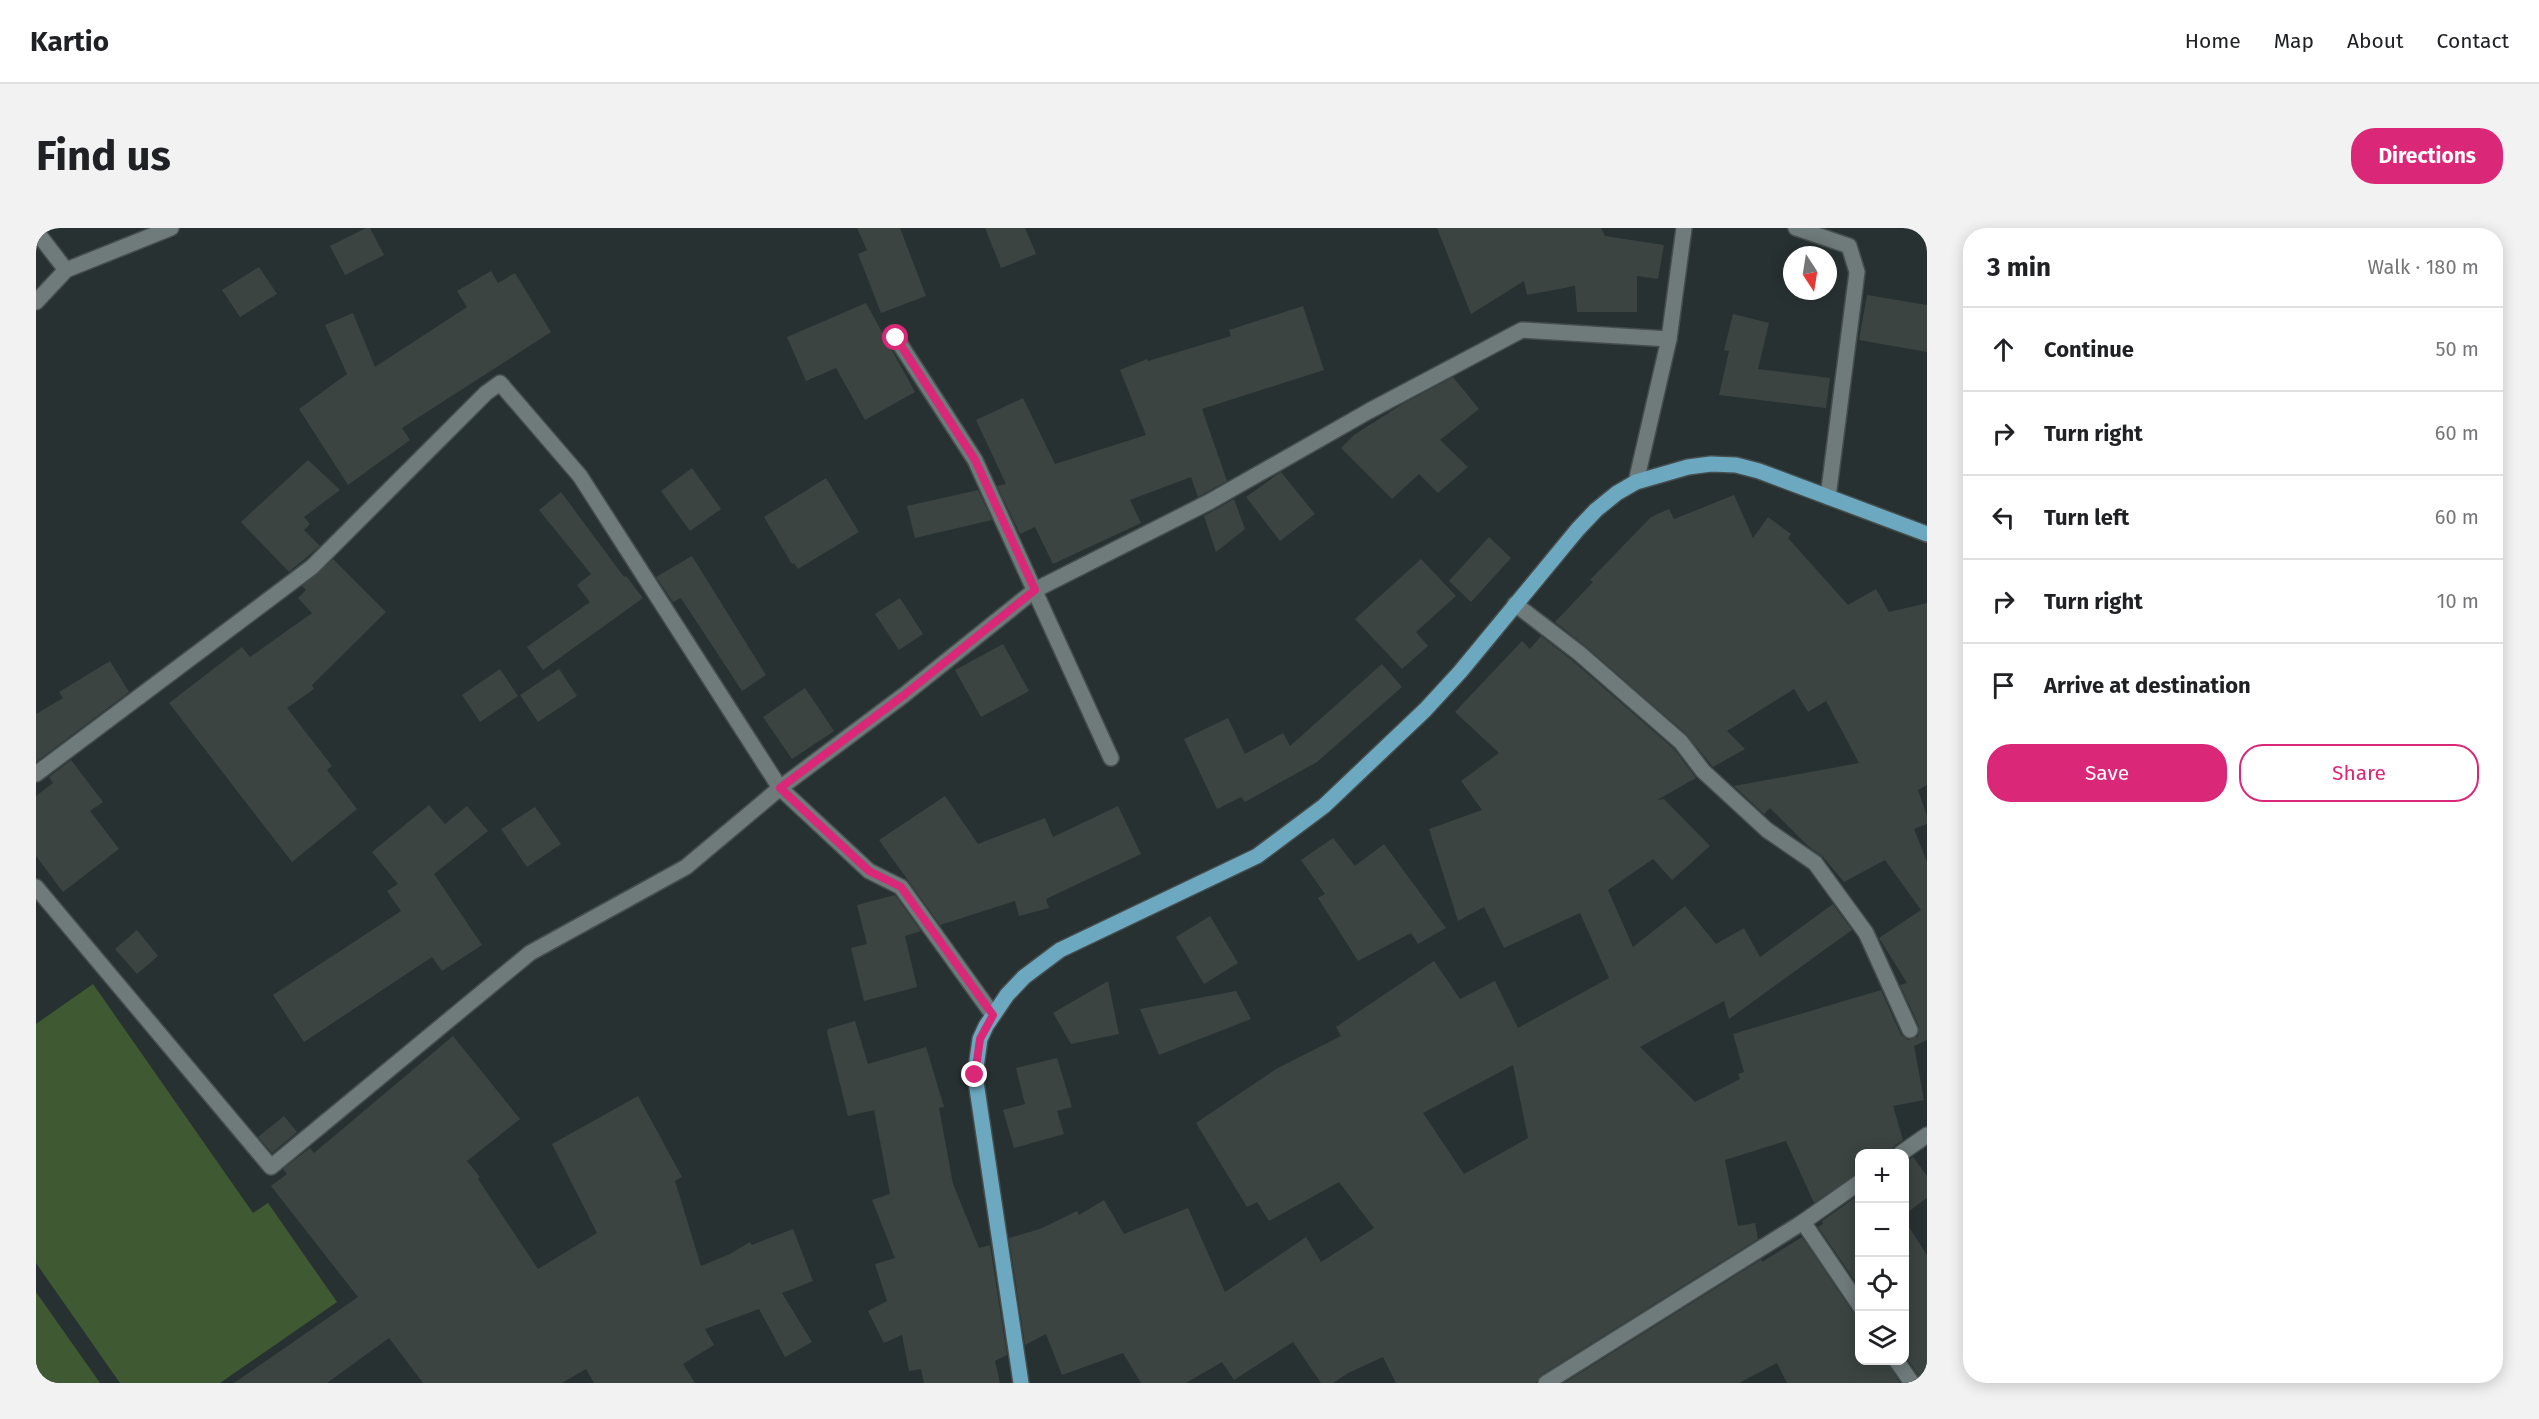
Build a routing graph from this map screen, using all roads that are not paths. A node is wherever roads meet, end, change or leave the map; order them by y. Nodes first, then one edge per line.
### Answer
1 (171, 228) edge
2 (1684, 228) edge
3 (1796, 228) edge
4 (36, 231) edge
5 (66, 270) junction
6 (36, 302) edge
7 (896, 338) dead end
8 (1669, 339) junction
9 (1636, 482) junction
10 (1828, 497) junction
11 (1927, 534) edge
12 (1035, 590) junction
13 (1515, 604) junction
14 (1111, 758) dead end
15 (36, 774) edge
16 (780, 788) junction
17 (36, 887) edge
18 (993, 1015) junction
19 (1910, 1030) dead end
20 (1927, 1135) edge
21 (1907, 1149) edge
22 (1855, 1186) edge
23 (1803, 1222) junction
24 (1855, 1299) edge
25 (1899, 1365) edge
26 (1927, 1382) edge
27 (1021, 1383) edge
28 (1546, 1383) edge
29 (1911, 1383) edge
30 (1923, 1383) edge

1 - 5 street
2 - 8 street
3 - 10 street
4 - 5 street
5 - 6 street
7 - 12 street
8 - 9 street
8 - 12 street
9 - 10 main road
9 - 13 main road
10 - 11 main road
12 - 14 street
12 - 16 street
13 - 18 main road
13 - 19 street
15 - 16 street
16 - 17 street
16 - 18 street
18 - 27 main road
20 - 21 street
22 - 23 street
23 - 24 street
23 - 28 street
25 - 29 street
26 - 30 street

